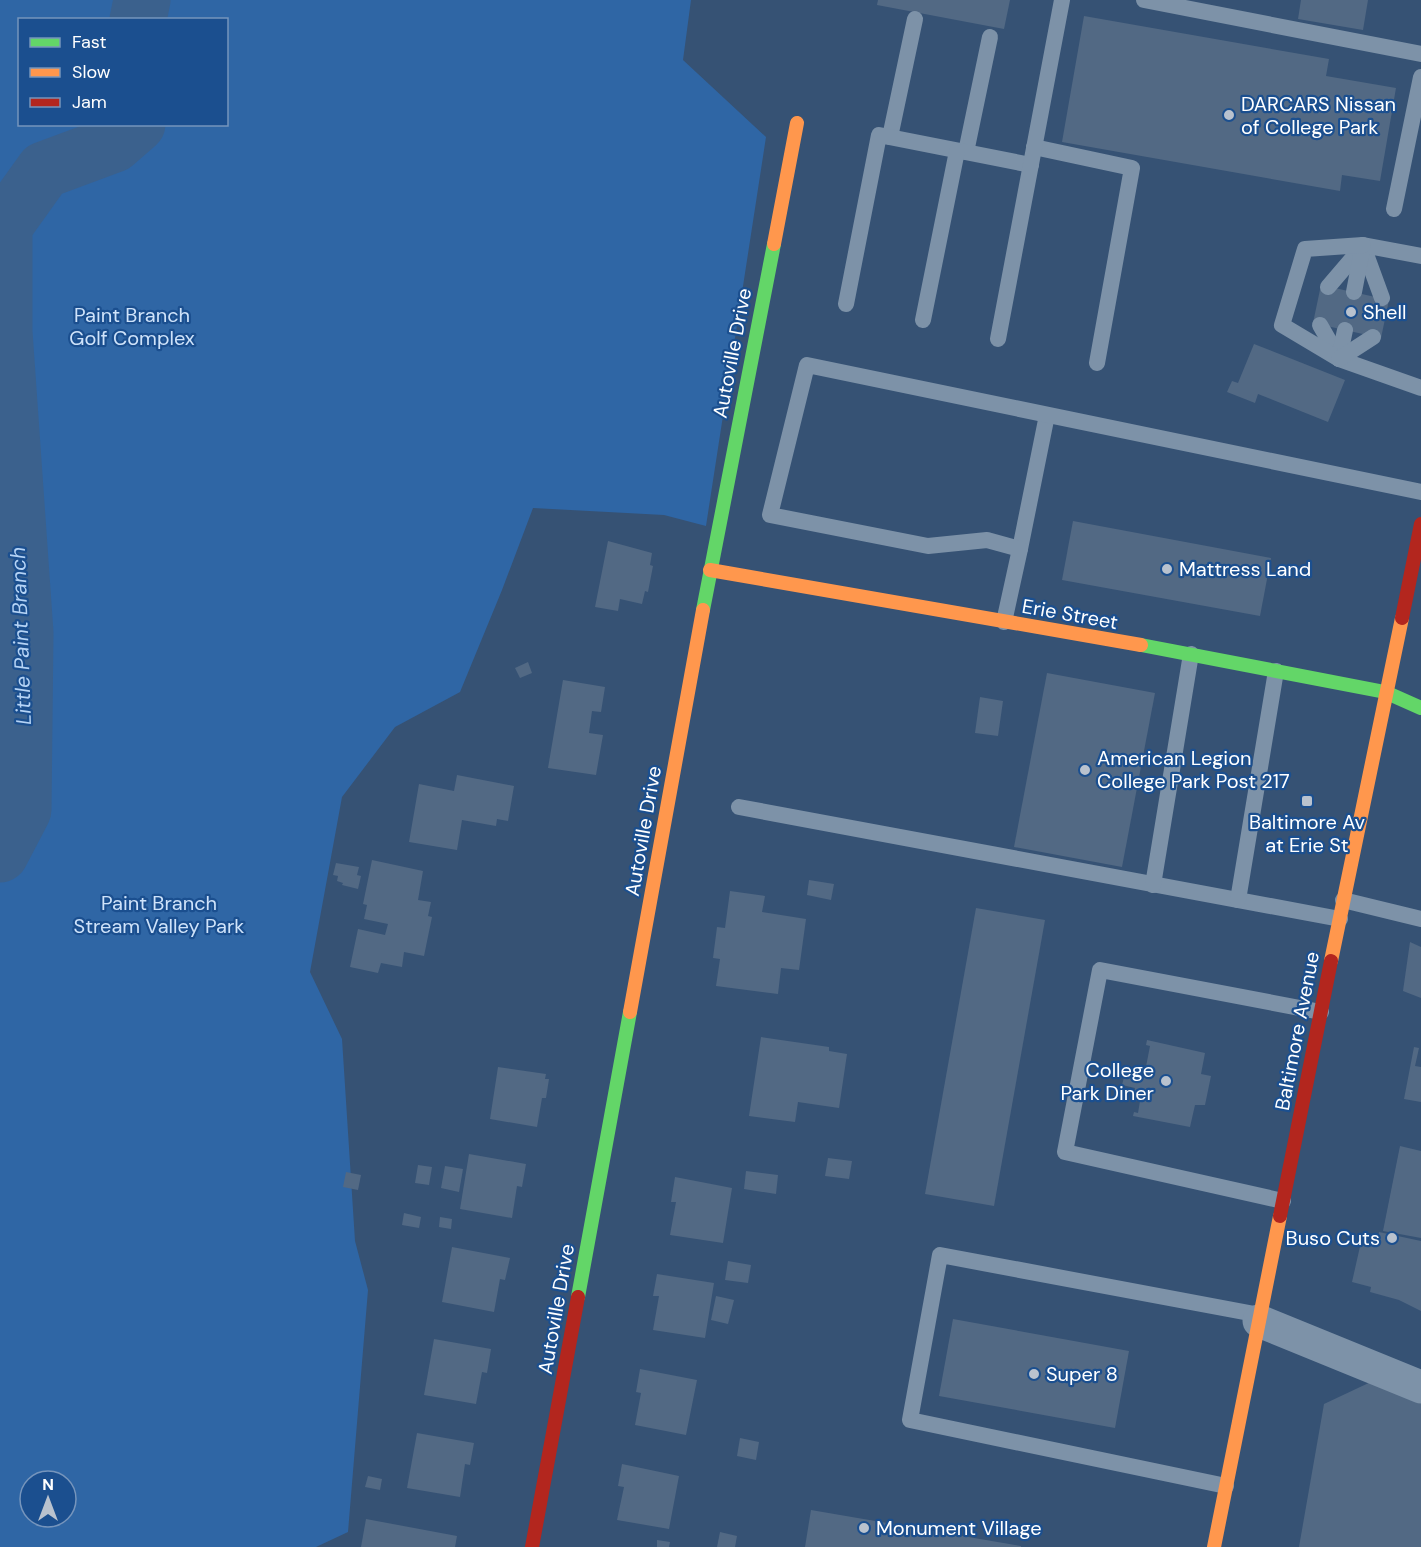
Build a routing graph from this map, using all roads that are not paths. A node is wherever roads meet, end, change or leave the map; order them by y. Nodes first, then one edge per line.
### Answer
1 (1062, 0) edge
2 (1144, 0) edge
3 (915, 19) dead end
4 (990, 37) dead end
5 (1421, 54) edge
6 (1421, 77) edge
7 (797, 123) dead end
8 (890, 138) junction
9 (1034, 147) junction
10 (962, 152) junction
11 (1031, 165) junction
12 (1394, 209) dead end
13 (1363, 245) junction
14 (1421, 256) edge
15 (1328, 287) dead end
16 (1354, 292) dead end
17 (1382, 298) dead end
18 (846, 304) dead end
19 (923, 320) dead end
20 (1320, 325) dead end
21 (1345, 330) dead end
22 (1373, 337) dead end
23 (998, 339) dead end
24 (1339, 359) junction
25 (1097, 363) dead end
26 (1421, 388) edge
27 (1047, 415) junction
28 (1421, 492) edge
29 (1421, 524) edge
30 (1020, 549) junction
31 (710, 570) junction
32 (1004, 622) junction
33 (1191, 654) junction
34 (1276, 671) junction
35 (1386, 692) junction
36 (1421, 708) edge
37 (739, 807) dead end
38 (1153, 885) junction
39 (1238, 900) junction
40 (1343, 900) junction
41 (1340, 919) junction
42 (1421, 919) edge
43 (1321, 1012) junction
44 (1283, 1201) junction
45 (1259, 1318) junction
46 (1421, 1387) edge
47 (1226, 1486) junction
48 (532, 1547) edge
49 (1214, 1547) edge

1 - 9 lane
2 - 5 lane
3 - 8 lane
4 - 10 lane
6 - 12 lane
7 - 31 street, Autoville Drive
8 - 10 lane
8 - 18 lane
9 - 11 lane
9 - 25 lane
10 - 11 lane
10 - 19 lane
11 - 23 lane
13 - 14 lane
13 - 15 lane
13 - 16 lane
13 - 17 lane
13 - 24 lane
20 - 24 lane
21 - 24 lane
22 - 24 lane
24 - 26 lane
27 - 28 lane
27 - 30 lane
27 - 30 lane
29 - 35 street, Baltimore Avenue
30 - 32 lane
31 - 32 street, Erie Street
31 - 48 street, Autoville Drive
32 - 33 street, Erie Street
33 - 34 street, Erie Street
33 - 38 lane
34 - 35 street, Erie Street
34 - 39 lane
35 - 36 street, Erie Street
35 - 40 street, Baltimore Avenue
37 - 38 lane
38 - 39 lane
39 - 41 lane
40 - 41 street, Baltimore Avenue
40 - 42 lane
41 - 43 street, Baltimore Avenue
43 - 44 street, Baltimore Avenue
43 - 44 lane
44 - 45 street, Baltimore Avenue
45 - 46 street
45 - 47 street, Baltimore Avenue
45 - 47 lane
47 - 49 street, Baltimore Avenue

